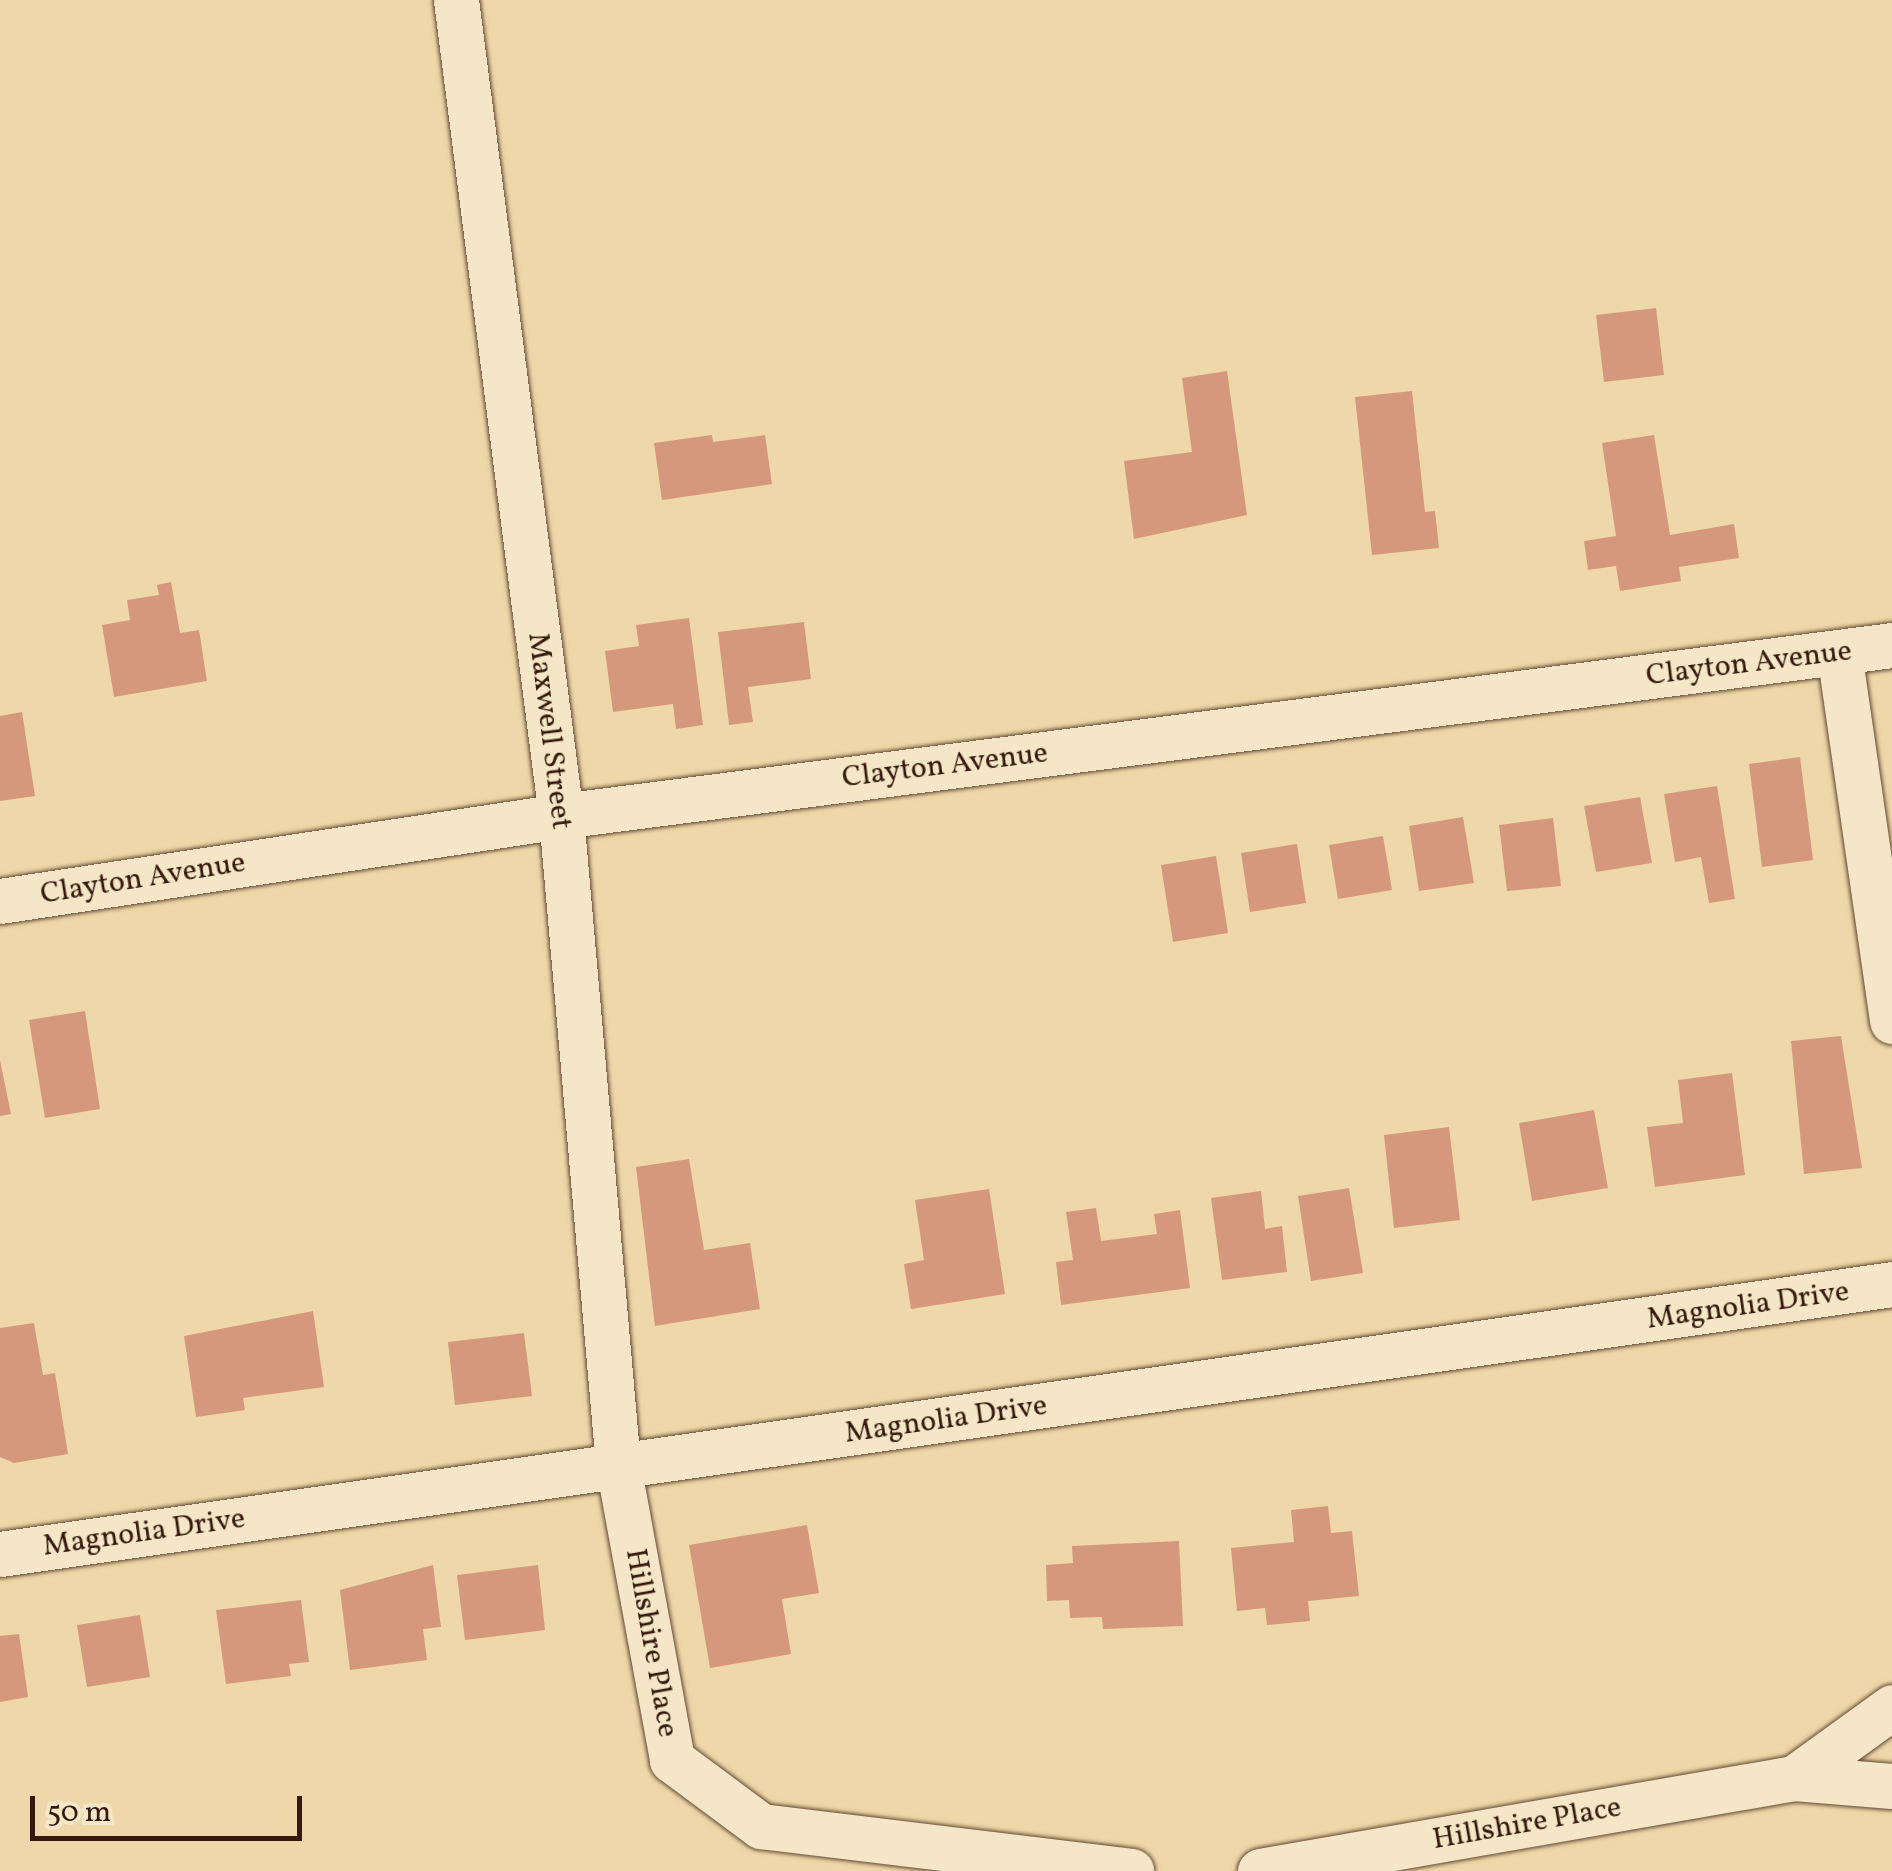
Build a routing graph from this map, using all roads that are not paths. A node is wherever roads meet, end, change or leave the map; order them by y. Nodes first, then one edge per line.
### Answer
1 (456, 0) edge
2 (1892, 644) edge
3 (1839, 652) junction
4 (561, 816) junction
5 (0, 901) edge
6 (1892, 1021) edge
7 (1892, 1284) edge
8 (618, 1464) junction
9 (0, 1554) edge
10 (1892, 1707) edge
11 (1794, 1778) junction
12 (1892, 1786) edge
13 (1131, 1871) edge
14 (1260, 1871) edge

1 - 4 street, Maxwell Street
2 - 3 street, Clayton Avenue
3 - 4 street, Clayton Avenue
3 - 6 street
4 - 5 street, Clayton Avenue
4 - 8 street, Maxwell Street
7 - 8 street, Magnolia Drive
8 - 9 street, Magnolia Drive
8 - 13 street, Hillshire Place
10 - 11 street, Hillshire Place
11 - 12 street, Hillshire Place
11 - 14 street, Hillshire Place

